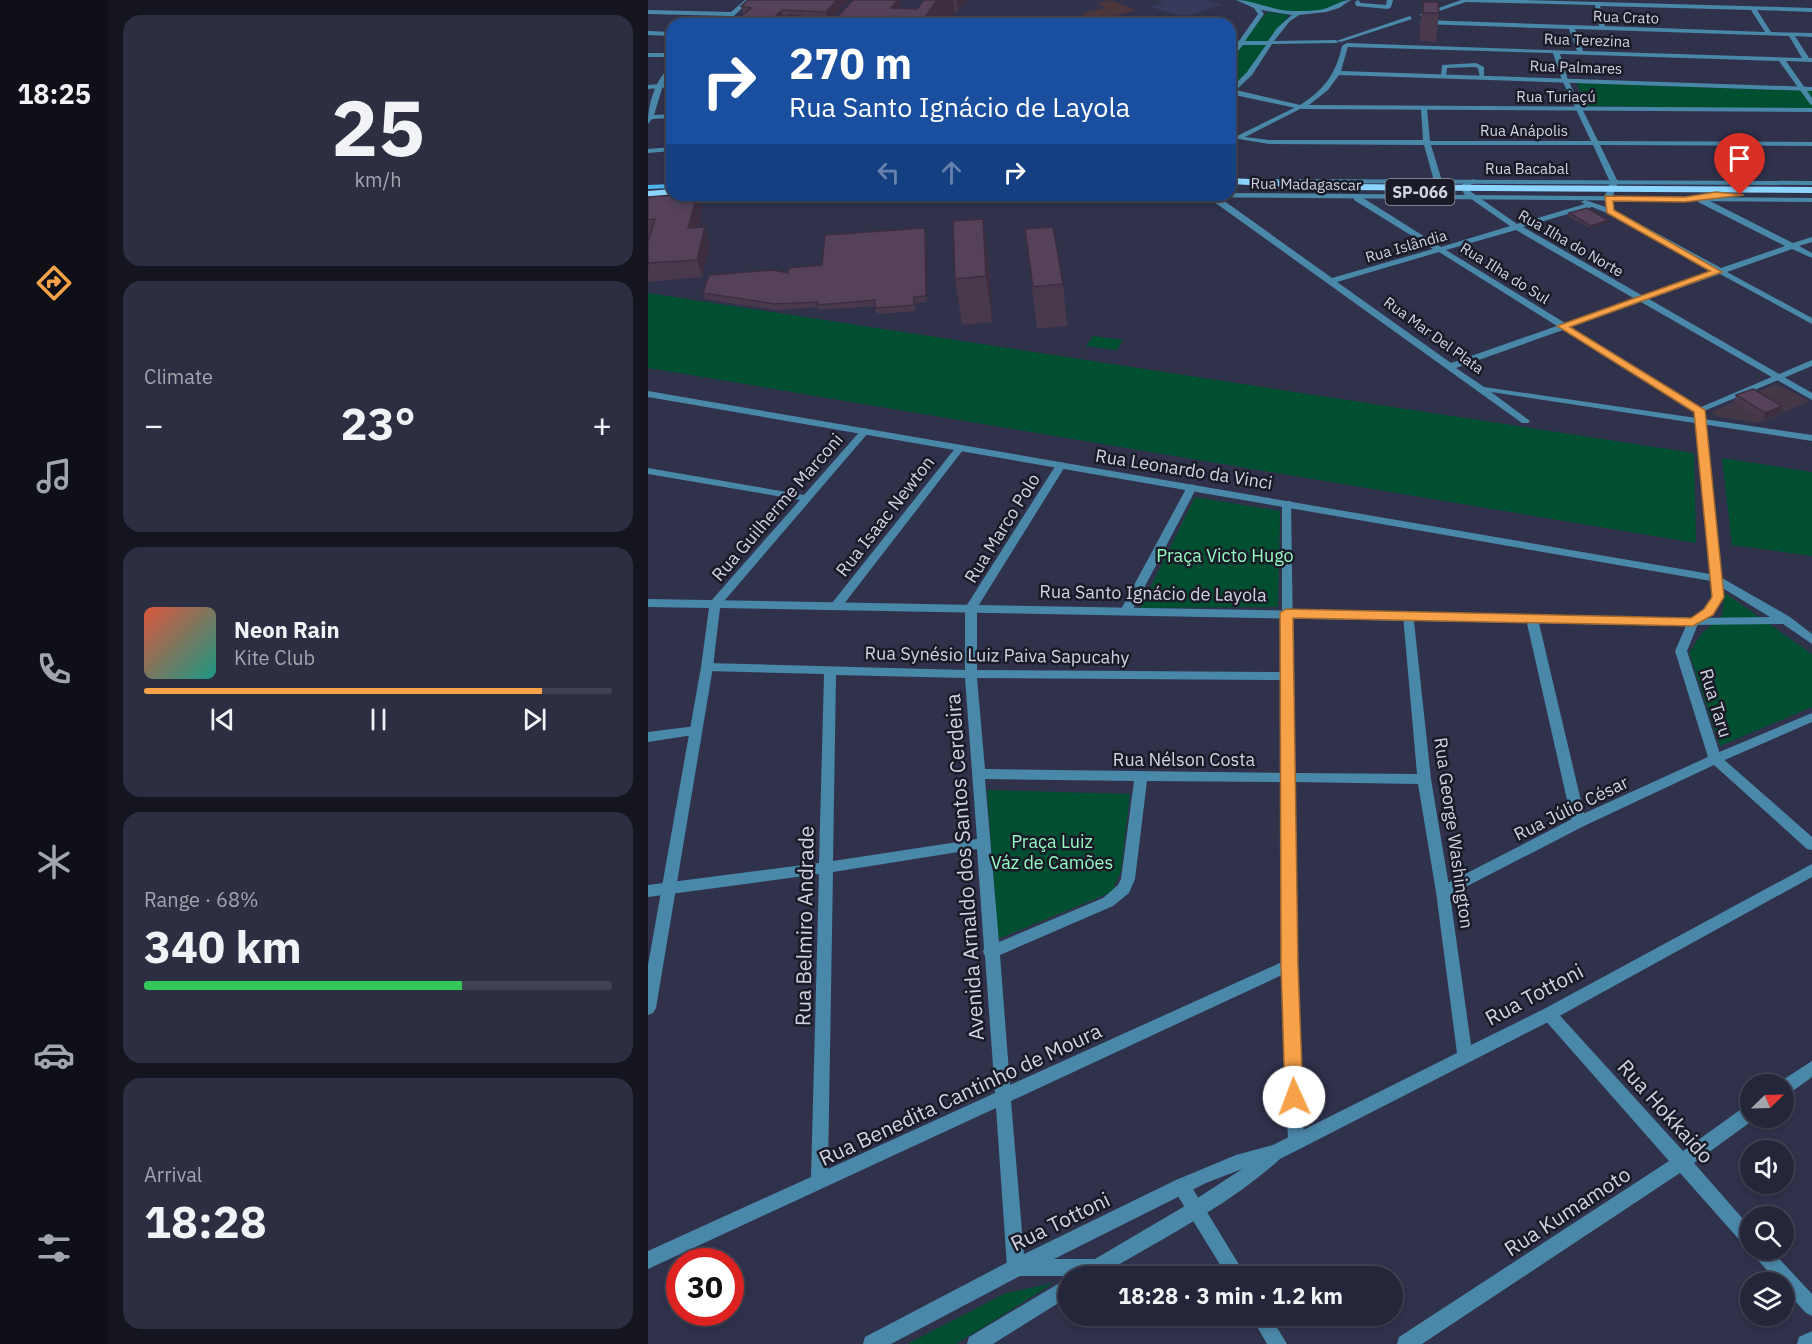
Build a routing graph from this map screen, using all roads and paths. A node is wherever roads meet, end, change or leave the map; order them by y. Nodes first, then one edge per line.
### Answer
1 (748, 0) edge
2 (1239, 0) edge
3 (1348, 0) edge
4 (1390, 0) edge
5 (1448, 0) edge
6 (1466, 0) edge
7 (1767, 0) edge
8 (1566, 1) edge
9 (1358, 2) dead end
10 (1597, 4) junction
11 (1458, 5) junction
12 (1256, 7) junction
13 (1753, 8) junction
14 (1773, 9) junction
15 (1812, 10) edge
16 (648, 12) edge
17 (1299, 12) junction
18 (733, 14) junction
19 (729, 18) edge
20 (1424, 18) junction
21 (1572, 28) junction
22 (1603, 29) junction
23 (648, 33) edge
24 (666, 34) edge
25 (1769, 34) junction
26 (1791, 34) junction
27 (1812, 35) edge
28 (1238, 43) junction
29 (1344, 43) junction
30 (1269, 44) junction
31 (1236, 47) edge
32 (1556, 52) junction
33 (1581, 53) junction
34 (648, 55) edge
35 (666, 55) edge
36 (1781, 59) junction
37 (1809, 59) edge
38 (1340, 73) junction
39 (666, 76) edge
40 (1444, 76) junction
41 (1482, 77) junction
42 (648, 79) edge
43 (1565, 80) junction
44 (661, 83) junction
45 (666, 84) edge
46 (648, 87) edge
47 (1236, 87) edge
48 (1800, 88) junction
49 (1812, 89) edge
50 (1236, 92) edge
51 (1812, 103) edge
52 (1300, 107) junction
53 (1424, 109) junction
54 (1580, 110) junction
55 (1812, 110) edge
56 (666, 116) edge
57 (648, 118) edge
58 (1236, 138) edge
59 (1236, 139) edge
60 (1427, 143) junction
61 (1595, 144) junction
62 (1812, 144) edge
63 (666, 150) edge
64 (648, 151) edge
65 (1236, 181) edge
66 (1242, 181) junction
67 (1438, 181) junction
68 (1587, 182) junction
69 (1812, 183) edge
70 (666, 186) edge
71 (648, 187) edge
72 (1236, 190) edge
73 (1470, 190) junction
74 (1610, 190) junction
75 (1812, 190) edge
76 (666, 193) edge
77 (1716, 194) junction
78 (648, 196) edge
79 (666, 196) edge
80 (1236, 197) edge
81 (1357, 198) junction
82 (1576, 198) junction
83 (1685, 199) junction
84 (1811, 199) edge
85 (1701, 200) junction
86 (666, 201) edge
87 (1219, 201) edge
88 (648, 203) edge
89 (1591, 205) junction
90 (1610, 211) junction
91 (1515, 226) junction
92 (1812, 239) edge
93 (1791, 246) junction
94 (1440, 251) junction
95 (1812, 256) edge
96 (1717, 272) junction
97 (1332, 281) junction
98 (1642, 300) junction
99 (1812, 321) edge
100 (1562, 326) junction
101 (1812, 363) edge
102 (1452, 366) junction
103 (1776, 377) junction
104 (1483, 388) junction
105 (648, 394) edge
106 (1812, 398) edge
107 (1700, 416) junction
108 (1525, 421) dead end
109 (865, 431) junction
110 (1812, 438) edge
111 (960, 448) junction
112 (1061, 465) junction
113 (648, 471) edge
114 (1192, 487) junction
115 (806, 498) junction
116 (1287, 503) junction
117 (1715, 578) junction
118 (648, 603) edge
119 (715, 604) junction
120 (836, 606) junction
121 (971, 608) junction
122 (1126, 611) junction
123 (1286, 613) junction
124 (1409, 615) junction
125 (1532, 619) junction
126 (1786, 620) junction
127 (1693, 622) junction
128 (1812, 640) edge
129 (707, 667) junction
130 (830, 671) junction
131 (971, 674) junction
132 (1286, 676) junction
133 (1812, 717) edge
134 (696, 731) junction
135 (648, 737) edge
136 (1715, 759) junction
137 (980, 774) junction
138 (1141, 777) junction
139 (1289, 778) junction
140 (1424, 779) junction
141 (1579, 822) junction
142 (984, 843) junction
143 (1812, 845) edge
144 (827, 867) junction
145 (1812, 870) edge
146 (668, 888) junction
147 (648, 891) edge
148 (1443, 892) junction
149 (990, 951) junction
150 (1289, 965) junction
151 (648, 1008) edge
152 (1548, 1014) junction
153 (1465, 1056) junction
154 (1812, 1068) edge
155 (1794, 1081) edge
156 (1001, 1098) junction
157 (1740, 1119) edge
158 (1296, 1141) junction
159 (1274, 1153) junction
160 (1682, 1162) junction
161 (819, 1182) junction
162 (1182, 1187) junction
163 (1196, 1209) junction
164 (1740, 1228) edge
165 (648, 1260) edge
166 (1769, 1260) edge
167 (1101, 1266) edge
168 (1231, 1266) edge
169 (1016, 1267) junction
170 (1058, 1270) edge
171 (1058, 1293) edge
172 (1812, 1307) edge
173 (1266, 1326) edge
174 (1812, 1340) edge
175 (872, 1344) edge
176 (976, 1344) edge
177 (1278, 1344) edge
178 (1406, 1344) edge
179 (1806, 1344) edge

1 - 18 street
2 - 12 street
3 - 17 street
4 - 9 street
5 - 11 street
6 - 8 street
6 - 11 street
7 - 14 street
8 - 10 street
10 - 13 street
10 - 22 street
11 - 20 street
12 - 17 street
12 - 28 street
13 - 14 street
13 - 25 street
14 - 15 street
16 - 18 street
17 - 30 street
18 - 19 street
20 - 21 street, Rua Crato
20 - 29 street
21 - 22 street, Rua Crato
21 - 33 street
22 - 25 street, Rua Crato
23 - 24 street
25 - 26 street, Rua Crato
26 - 27 street, Rua Crato
26 - 37 street
28 - 30 street, Rua Terezina
28 - 31 street
29 - 30 street, Rua Terezina
29 - 32 street, Rua Terezina
29 - 38 street
30 - 47 street
32 - 33 street, Rua Terezina
32 - 43 street
33 - 36 street, Rua Terezina
34 - 35 street
36 - 37 street, Rua Terezina
36 - 48 street
38 - 40 street, Rua Palmares
38 - 52 street
39 - 44 street
40 - 41 street, Rua Palmares
40 - 41 street
41 - 43 street, Rua Palmares
42 - 44 street
43 - 48 street, Rua Palmares
43 - 54 street
44 - 45 street
44 - 46 street
44 - 57 street
48 - 49 street, Rua Palmares
48 - 51 street
50 - 52 street
52 - 53 street, Rua Turiaçú
52 - 58 street
53 - 54 street, Rua Turiaçú
53 - 60 street
54 - 55 street, Rua Turiaçú
54 - 61 street
56 - 57 street
59 - 60 street, Rua Anápolis
60 - 61 street, Rua Anápolis
60 - 67 street
61 - 62 street, Rua Anápolis
61 - 74 street
63 - 64 street
65 - 66 main road, SP-066
66 - 67 street, Rua Bacabal
66 - 73 main road, SP-066
67 - 73 street, Rua Bacabal
68 - 73 street, Rua Bacabal
68 - 74 street
68 - 74 street, Rua Bacabal
69 - 74 street, Rua Bacabal
70 - 71 main road
72 - 73 main road, SP-066
73 - 74 main road, SP-066
73 - 81 street, Rua Madagascar
73 - 82 street, Rua Madagascar
73 - 91 street, Rua Ilha do Norte
74 - 75 main road, SP-066
74 - 77 main road, SP-066
74 - 82 street, Rua Madagascar
74 - 83 street, Rua Madagascar
74 - 90 street
76 - 78 main road
77 - 83 main road
77 - 84 main road, SP-066
78 - 79 main road
80 - 81 street, Rua Madagascar
81 - 94 street, Rua Ilha do Sul
82 - 89 street
83 - 85 street, Rua Madagascar
84 - 85 street, Rua Madagascar
85 - 93 street
86 - 88 main road
87 - 97 street, Rua Mar Del Plata
89 - 90 street
89 - 91 street, Rua Islândia
90 - 96 street
91 - 94 street, Rua Islândia
91 - 98 street, Rua Ilha do Norte
92 - 93 street
93 - 95 street
93 - 96 street
94 - 97 street, Rua Islândia
94 - 100 street, Rua Ilha do Sul
96 - 98 street
96 - 99 street
97 - 102 street, Rua Mar Del Plata
98 - 100 street
98 - 103 street, Rua Ilha do Norte
100 - 102 street
100 - 107 street, Rua Ilha do Sul
101 - 103 street
102 - 104 street, Rua Mar Del Plata
103 - 106 street, Rua Ilha do Norte
103 - 107 street
104 - 107 street, Rua Mar Del Plata
104 - 108 street
105 - 109 street, Rua Leonardo da Vinci
107 - 110 street, Rua Mar Del Plata
107 - 117 street
109 - 111 street, Rua Leonardo da Vinci
109 - 115 street, Rua Guilherme Marconi
111 - 112 street, Rua Leonardo da Vinci
111 - 120 street, Rua Isaac Newton
112 - 114 street, Rua Leonardo da Vinci
112 - 121 street, Rua Marco Polo
113 - 115 street
114 - 116 street, Rua Leonardo da Vinci
114 - 122 street
115 - 119 street, Rua Guilherme Marconi
116 - 117 street, Rua Leonardo da Vinci
116 - 123 street
117 - 126 street
117 - 127 street, Rua Taru
118 - 119 street, Rua Santo Ignácio de Layola
119 - 120 street, Rua Santo Ignácio de Layola
119 - 129 street
120 - 121 street, Rua Santo Ignácio de Layola
121 - 122 street, Rua Santo Ignácio de Layola
121 - 131 street, Avenida Arnaldo dos Santos Cerdeira
122 - 123 street, Rua Santo Ignácio de Layola
123 - 124 street, Rua Santo Ignácio de Layola
123 - 132 street
124 - 125 street, Rua Santo Ignácio de Layola
124 - 140 street, Rua George Washington
125 - 127 street, Rua Santo Ignácio de Layola
125 - 141 street
126 - 127 street, Rua Santo Ignácio de Layola
126 - 128 street
127 - 136 street, Rua Taru
129 - 130 street, Rua Synésio Luiz Paiva Sapucahy
129 - 134 street
130 - 131 street, Rua Synésio Luiz Paiva Sapucahy
130 - 144 street, Rua Belmiro Andrade
131 - 132 street, Rua Synésio Luiz Paiva Sapucahy
131 - 137 street, Avenida Arnaldo dos Santos Cerdeira
132 - 139 street
133 - 136 street, Rua Júlio César
134 - 135 street
134 - 146 street
136 - 141 street, Rua Júlio César
136 - 143 street, Rua Taru
137 - 138 street, Rua Nélson Costa
137 - 142 street, Avenida Arnaldo dos Santos Cerdeira
138 - 139 street, Rua Nélson Costa
138 - 149 street
139 - 140 street, Rua Nélson Costa
139 - 150 street
140 - 148 street, Rua George Washington
141 - 148 street, Rua Júlio César
142 - 144 street
142 - 149 street, Avenida Arnaldo dos Santos Cerdeira
144 - 146 street
144 - 161 street, Rua Belmiro Andrade
145 - 152 street, Rua Tottoni
146 - 147 street
146 - 151 street
148 - 153 street, Rua George Washington
149 - 156 street, Avenida Arnaldo dos Santos Cerdeira
150 - 156 street, Rua Benedita Cantinho de Moura
150 - 158 street
152 - 153 street, Rua Tottoni
152 - 160 street, Rua Hokkaido
153 - 158 street, Rua Tottoni
154 - 155 street
156 - 161 street, Rua Benedita Cantinho de Moura
156 - 169 street, Avenida Arnaldo dos Santos Cerdeira
157 - 160 street, Rua Kumamoto
158 - 159 street, Rua Tottoni
159 - 162 street, Rua Tottoni
159 - 163 street, Rua Tottoni
160 - 164 street, Rua Hokkaido
160 - 178 street, Rua Kumamoto
161 - 165 street, Rua Benedita Cantinho de Moura
162 - 163 street
162 - 169 street, Rua Tottoni
163 - 167 street, Rua Tottoni
163 - 168 street
166 - 172 street
169 - 170 street
169 - 175 street, Rua Tottoni
171 - 176 street
173 - 177 street
174 - 179 street

